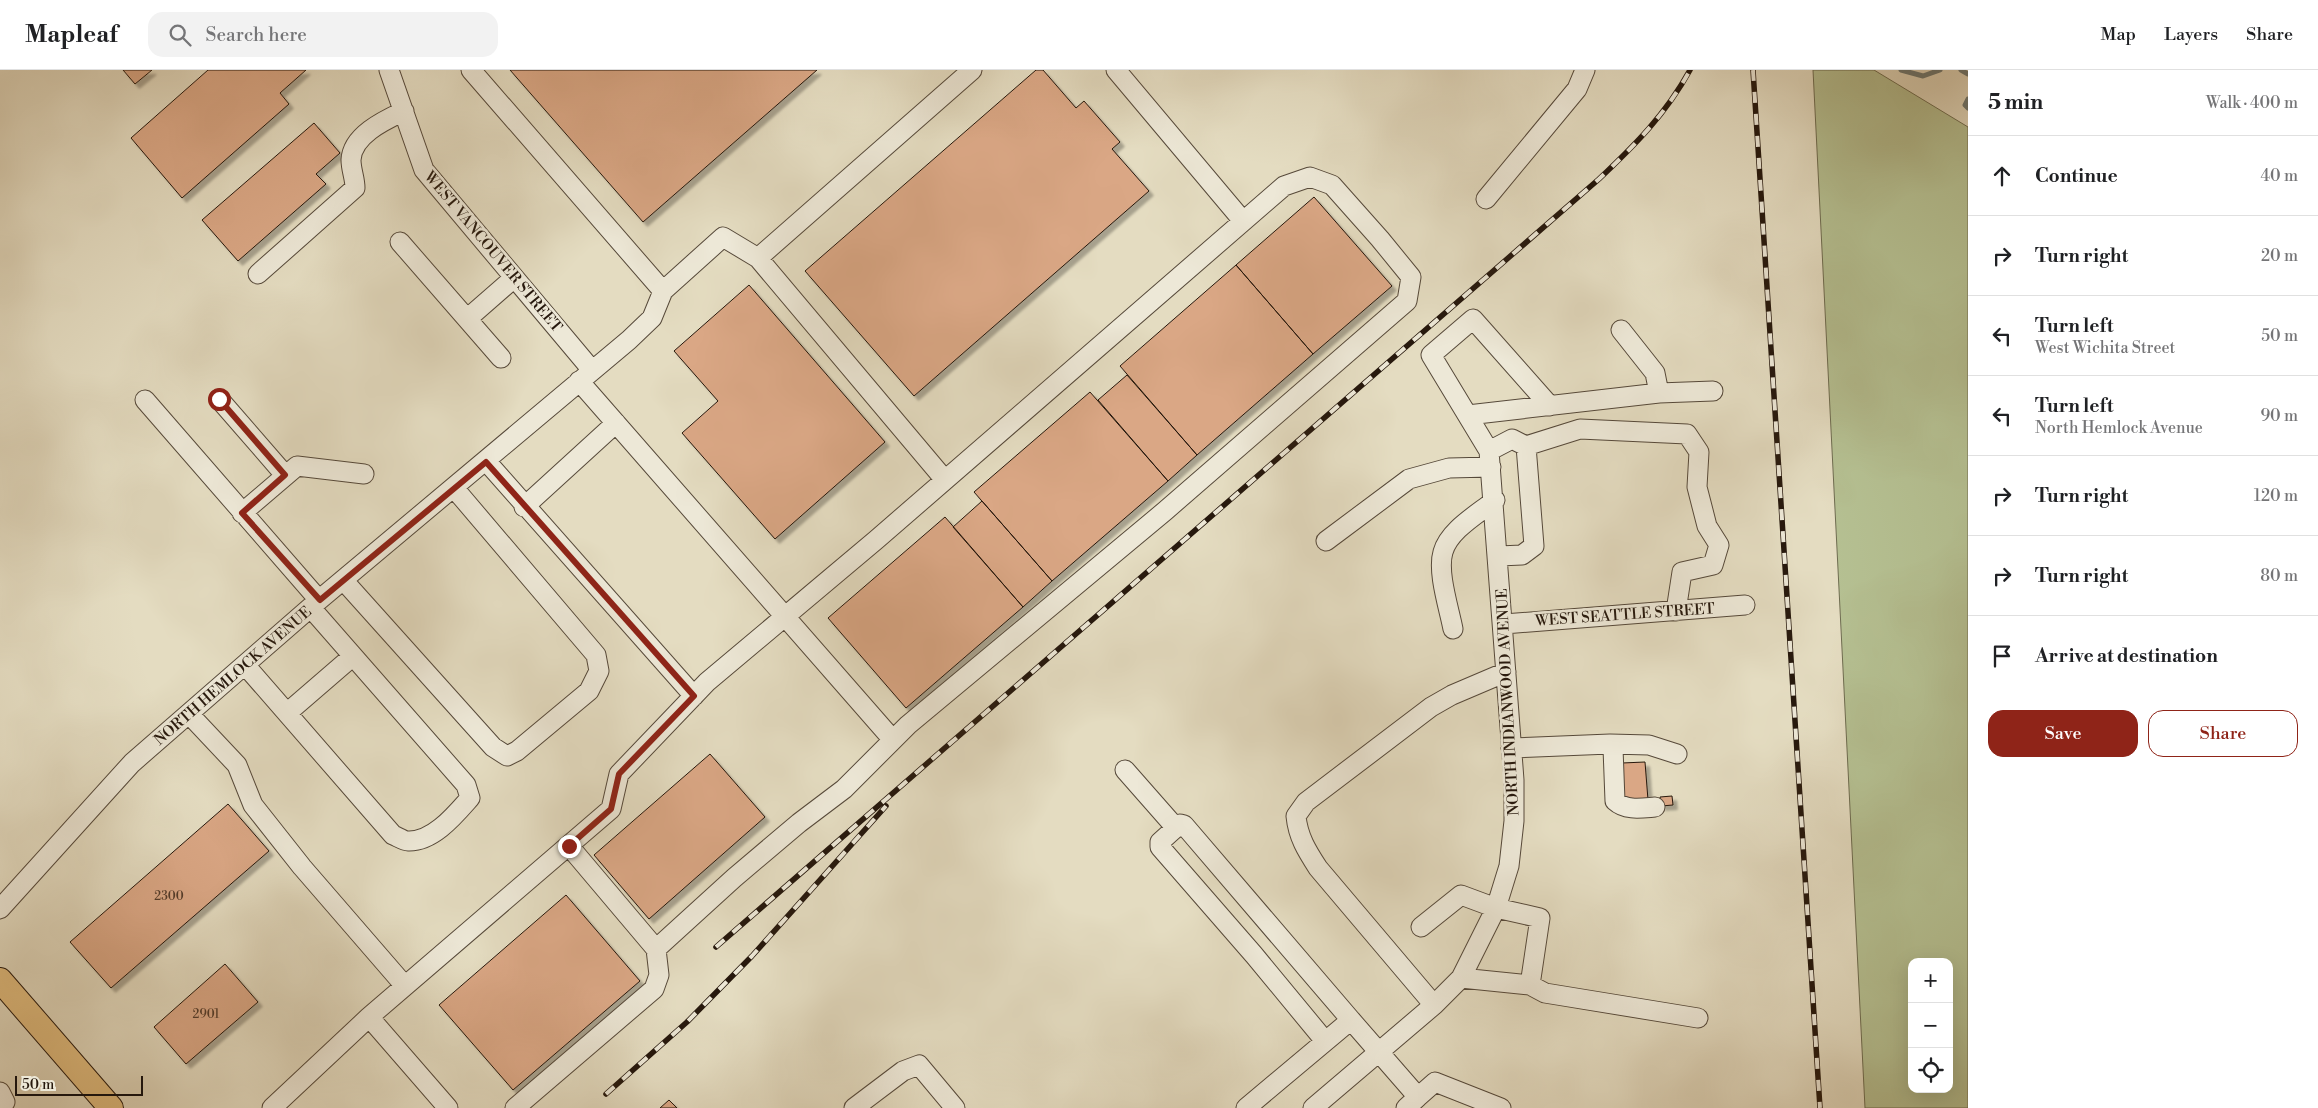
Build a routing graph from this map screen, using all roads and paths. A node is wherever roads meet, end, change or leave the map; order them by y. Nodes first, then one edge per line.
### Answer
1 (389, 70) edge
2 (472, 70) edge
3 (972, 70) edge
4 (1116, 70) edge
5 (1585, 70) edge
6 (404, 111) junction
7 (1486, 199) dead end
8 (1243, 221) junction
9 (400, 242) dead end
10 (758, 258) junction
11 (258, 274) dead end
12 (514, 278) junction
13 (663, 291) junction
14 (467, 319) junction
15 (1621, 330) dead end
16 (501, 358) dead end
17 (585, 375) junction
18 (1713, 391) dead end
19 (1659, 393) junction
20 (219, 399) dead end
21 (145, 400) dead end
22 (1550, 406) junction
23 (1468, 415) junction
24 (616, 423) junction
25 (1526, 446) junction
26 (1490, 459) junction
27 (486, 462) junction
28 (364, 474) dead end
29 (285, 475) junction
30 (946, 480) junction
31 (454, 488) junction
32 (1494, 500) junction
33 (524, 507) junction
34 (242, 513) junction
35 (1326, 540) dead end
36 (1499, 556) junction
37 (344, 581) junction
38 (315, 604) junction
39 (1745, 605) dead end
40 (1676, 611) junction
41 (785, 617) junction
42 (1504, 624) junction
43 (1453, 629) dead end
44 (352, 656) junction
45 (245, 665) junction
46 (1506, 672) junction
47 (694, 696) junction
48 (287, 713) junction
49 (189, 714) junction
50 (893, 740) junction
51 (1610, 744) junction
52 (1512, 748) junction
53 (1677, 754) dead end
54 (1125, 770) dead end
55 (1655, 807) dead end
56 (1176, 828) junction
57 (569, 846) junction
58 (1496, 908) junction
59 (0, 909) edge
60 (1266, 920) junction
61 (1421, 927) dead end
62 (1242, 940) junction
63 (656, 949) junction
64 (1461, 978) junction
65 (0, 980) edge
66 (1530, 985) junction
67 (405, 986) junction
68 (1434, 1005) junction
69 (369, 1017) junction
70 (1698, 1018) dead end
71 (1351, 1020) junction
72 (1325, 1041) junction
73 (1378, 1051) junction
74 (1412, 1103) edge
75 (111, 1108) edge
76 (272, 1108) edge
77 (448, 1108) edge
78 (515, 1108) edge
79 (854, 1108) edge
80 (956, 1108) edge
81 (1246, 1108) edge
82 (1313, 1108) edge
83 (1501, 1108) edge

1 - 6 street, WEST VANCOUVER STREET
2 - 13 street
3 - 10 street
4 - 8 street
5 - 7 street
6 - 11 street
6 - 12 street, WEST VANCOUVER STREET
8 - 30 street
8 - 50 street
9 - 14 street
10 - 13 street, NORTH HEMLOCK AVENUE
10 - 30 street
12 - 14 street
12 - 17 street, WEST VANCOUVER STREET
13 - 17 street, NORTH HEMLOCK AVENUE
14 - 16 street
15 - 19 street
17 - 24 street, WEST VANCOUVER STREET
17 - 27 street, NORTH HEMLOCK AVENUE
18 - 19 street
19 - 22 street
20 - 29 street
21 - 34 street
22 - 23 street
22 - 23 street, NORTH INDIANWOOD AVENUE
23 - 26 street, NORTH INDIANWOOD AVENUE
24 - 33 street
24 - 41 street, WEST VANCOUVER STREET
25 - 26 street
25 - 36 street
25 - 40 street
26 - 32 street, NORTH INDIANWOOD AVENUE
26 - 35 street
27 - 31 street, NORTH HEMLOCK AVENUE
27 - 33 street
28 - 29 street
29 - 34 street
30 - 41 street
31 - 37 street, NORTH HEMLOCK AVENUE
31 - 37 street
32 - 36 street, NORTH INDIANWOOD AVENUE
32 - 43 street
33 - 47 street
34 - 38 street
36 - 42 street, NORTH INDIANWOOD AVENUE
37 - 38 street, NORTH HEMLOCK AVENUE
38 - 44 street
38 - 45 street, NORTH HEMLOCK AVENUE
39 - 40 street, WEST SEATTLE STREET
40 - 42 street, WEST SEATTLE STREET
41 - 47 street
41 - 50 street, WEST VANCOUVER STREET
42 - 46 street, NORTH INDIANWOOD AVENUE
44 - 48 street
44 - 48 street
45 - 48 street
45 - 49 street, NORTH HEMLOCK AVENUE
46 - 52 street, NORTH INDIANWOOD AVENUE
46 - 68 street
47 - 57 street
49 - 59 street, NORTH HEMLOCK AVENUE
49 - 67 street
50 - 63 street
51 - 52 street
51 - 53 street
51 - 55 street
52 - 58 street, NORTH INDIANWOOD AVENUE
54 - 56 street
56 - 60 street
56 - 62 street
57 - 63 street
57 - 67 street
58 - 61 street
58 - 64 street, NORTH INDIANWOOD AVENUE
58 - 66 street
60 - 62 street
60 - 71 street
62 - 72 street
63 - 78 street
64 - 66 street
64 - 68 street, NORTH INDIANWOOD AVENUE
65 - 75 main road
66 - 70 street
67 - 69 street
68 - 73 street, NORTH INDIANWOOD AVENUE
69 - 76 street
69 - 77 street
71 - 72 street
71 - 73 street
72 - 81 street
73 - 74 street
73 - 82 street, NORTH INDIANWOOD AVENUE
74 - 83 street
79 - 80 street

